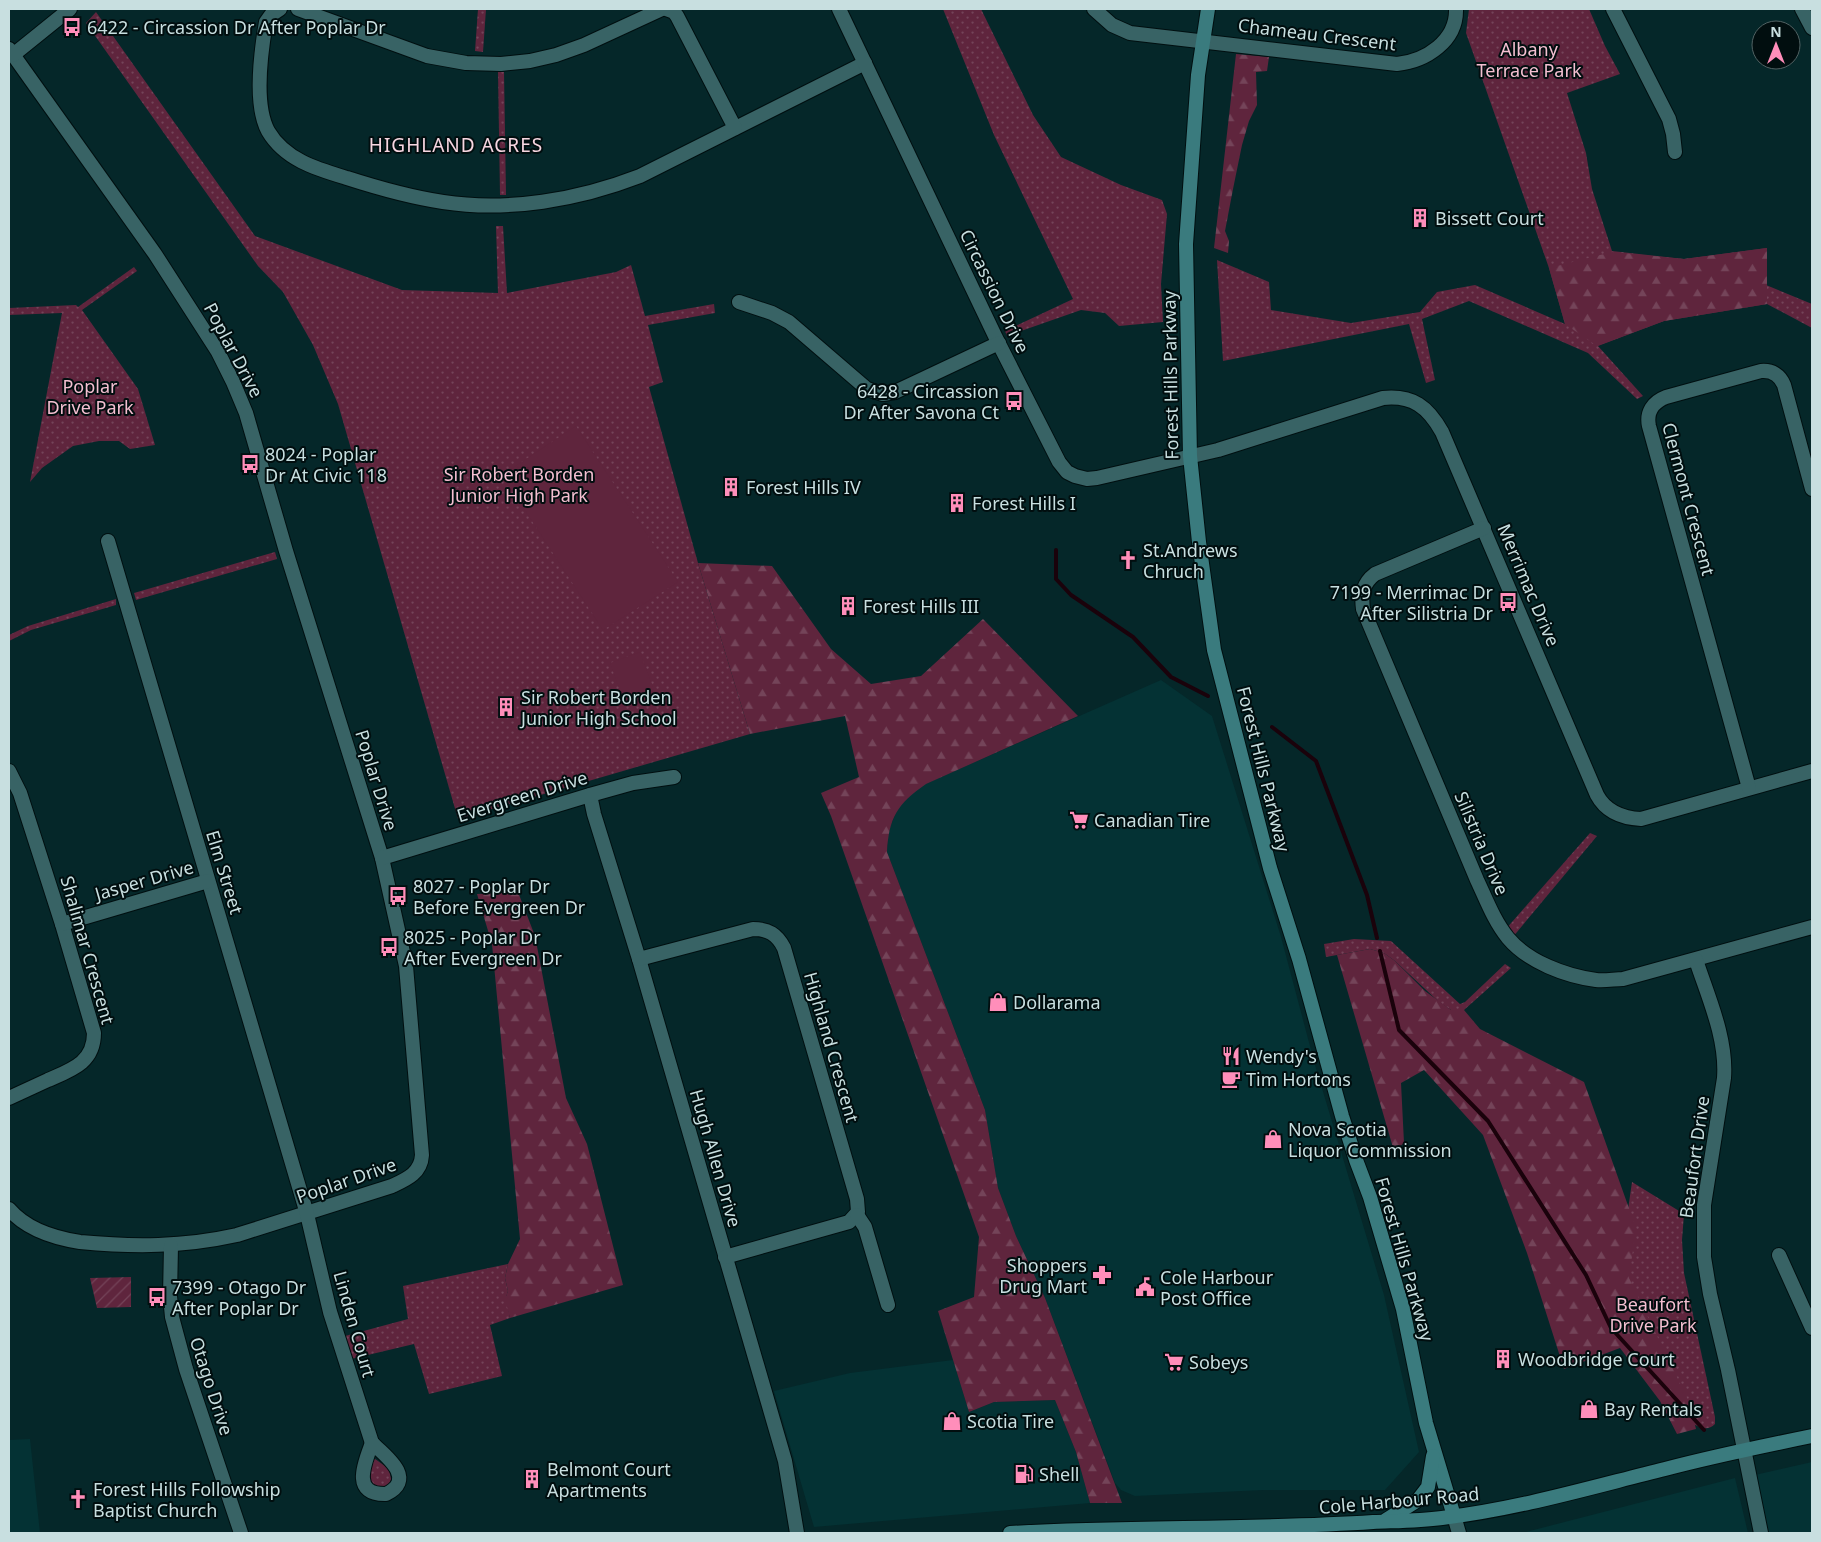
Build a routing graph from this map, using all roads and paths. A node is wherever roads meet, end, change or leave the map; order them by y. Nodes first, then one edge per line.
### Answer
1 (70, 9) edge
2 (280, 9) edge
3 (298, 9) edge
4 (664, 9) edge
5 (839, 9) edge
6 (1094, 9) edge
7 (1208, 9) edge
8 (1456, 9) edge
9 (1613, 9) edge
10 (1802, 9) edge
11 (1812, 28) edge
12 (1203, 40) junction
13 (11, 52) edge
14 (865, 63) junction
15 (735, 128) junction
16 (1675, 152) dead end
17 (739, 302) dead end
18 (999, 342) junction
19 (1190, 456) junction
20 (1812, 489) edge
21 (1484, 528) junction
22 (108, 541) dead end
23 (9, 771) edge
24 (1812, 772) edge
25 (674, 777) dead end
26 (1749, 788) junction
27 (590, 795) junction
28 (382, 858) junction
29 (208, 881) junction
30 (62, 924) junction
31 (1812, 927) edge
32 (639, 959) junction
33 (1696, 960) junction
34 (9, 1098) edge
35 (9, 1209) edge
36 (307, 1214) junction
37 (856, 1216) junction
38 (171, 1246) junction
39 (1779, 1255) dead end
40 (724, 1257) junction
41 (888, 1305) dead end
42 (1812, 1328) edge
43 (1812, 1436) edge
44 (372, 1443) dead end
45 (1433, 1450) junction
46 (1744, 1450) junction
47 (1454, 1516) junction
48 (1384, 1522) junction
49 (241, 1533) edge
50 (797, 1533) edge
51 (1010, 1533) edge
52 (1458, 1533) edge
53 (1761, 1533) edge

1 - 13 street
2 - 15 street
3 - 4 street
4 - 15 street
5 - 14 street, Circassion Drive
6 - 12 street, Chameau Crescent
7 - 12 main road, Forest Hills Parkway
8 - 12 street, Chameau Crescent
9 - 16 street
10 - 11 street
12 - 19 main road, Forest Hills Parkway
13 - 28 street, Poplar Drive
14 - 15 street
14 - 18 street, Circassion Drive
17 - 18 street
18 - 19 street, Circassion Drive
19 - 21 street, Merrimac Drive
19 - 45 main road, Forest Hills Parkway
20 - 26 street, Clermont Crescent
21 - 26 street, Merrimac Drive
21 - 33 street, Silistria Drive
22 - 29 street, Elm Street
23 - 30 street, Shalimar Crescent
24 - 26 street, Merrimac Drive
25 - 27 street, Evergreen Drive
27 - 28 street, Evergreen Drive
27 - 32 street, Hugh Allen Drive
28 - 36 street, Poplar Drive
29 - 30 street, Jasper Drive
29 - 36 street, Elm Street
30 - 34 street, Shalimar Crescent
31 - 33 street, Silistria Drive
32 - 37 street, Highland Crescent
32 - 40 street, Hugh Allen Drive
33 - 46 street, Beaufort Drive
35 - 38 street, Poplar Drive
36 - 38 street, Poplar Drive
36 - 44 street, Linden Court
37 - 40 street
37 - 41 street, Highland Crescent
38 - 49 street, Otago Drive
39 - 42 street
40 - 50 street, Hugh Allen Drive
43 - 46 main road, Cole Harbour Road
45 - 47 main road, Forest Hills Parkway
45 - 48 main road
46 - 47 main road, Cole Harbour Road
46 - 53 street, Beaufort Drive
47 - 48 main road, Cole Harbour Road
47 - 52 street
48 - 51 main road, Cole Harbour Road

